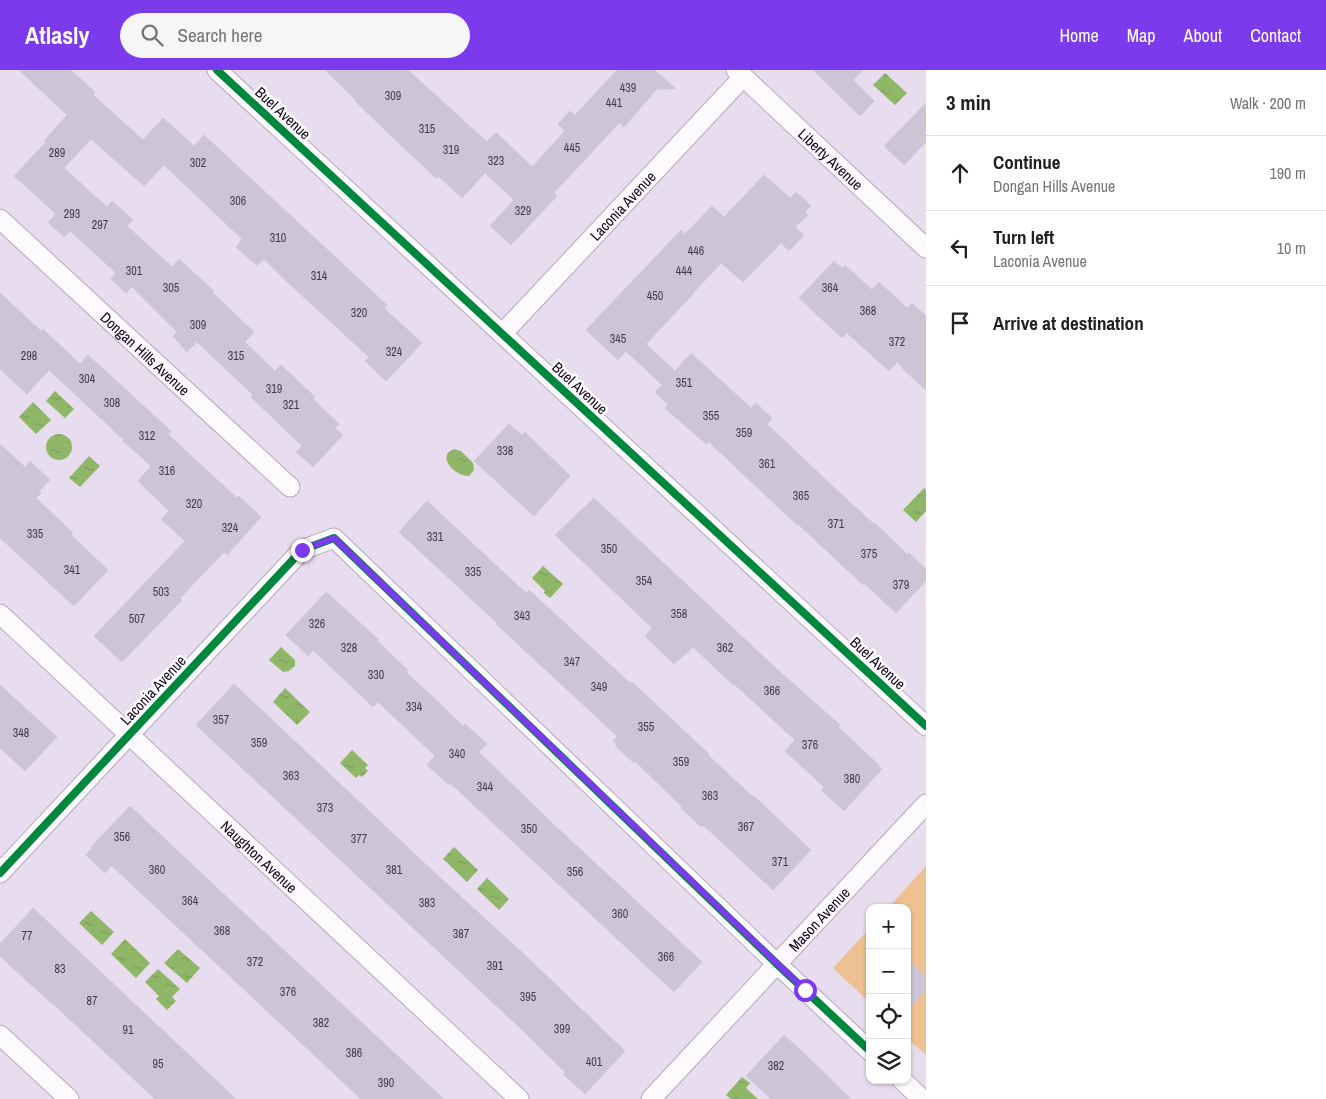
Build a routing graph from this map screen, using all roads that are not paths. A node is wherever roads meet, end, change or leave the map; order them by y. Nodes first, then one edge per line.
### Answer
1 (217, 70) edge
2 (739, 73) edge
3 (0, 219) edge
4 (926, 248) edge
5 (502, 334) junction
6 (290, 487) dead end
7 (0, 614) edge
8 (926, 726) edge
9 (129, 736) junction
10 (926, 804) edge
11 (0, 873) edge
12 (777, 964) junction
13 (0, 1035) edge
14 (866, 1046) edge
15 (906, 1084) edge
16 (68, 1099) edge
17 (520, 1099) edge
18 (651, 1099) edge
19 (922, 1099) edge

1 - 5 street, Buel Avenue
2 - 4 street, Liberty Avenue
2 - 5 street, Laconia Avenue
3 - 6 street, Dongan Hills Avenue
5 - 8 street, Buel Avenue
7 - 9 street, Naughton Avenue
9 - 11 street, Laconia Avenue
9 - 12 street, Laconia Avenue
9 - 17 street, Naughton Avenue
10 - 12 street, Mason Avenue
12 - 14 street
12 - 18 street, Mason Avenue
13 - 16 street
15 - 19 street

